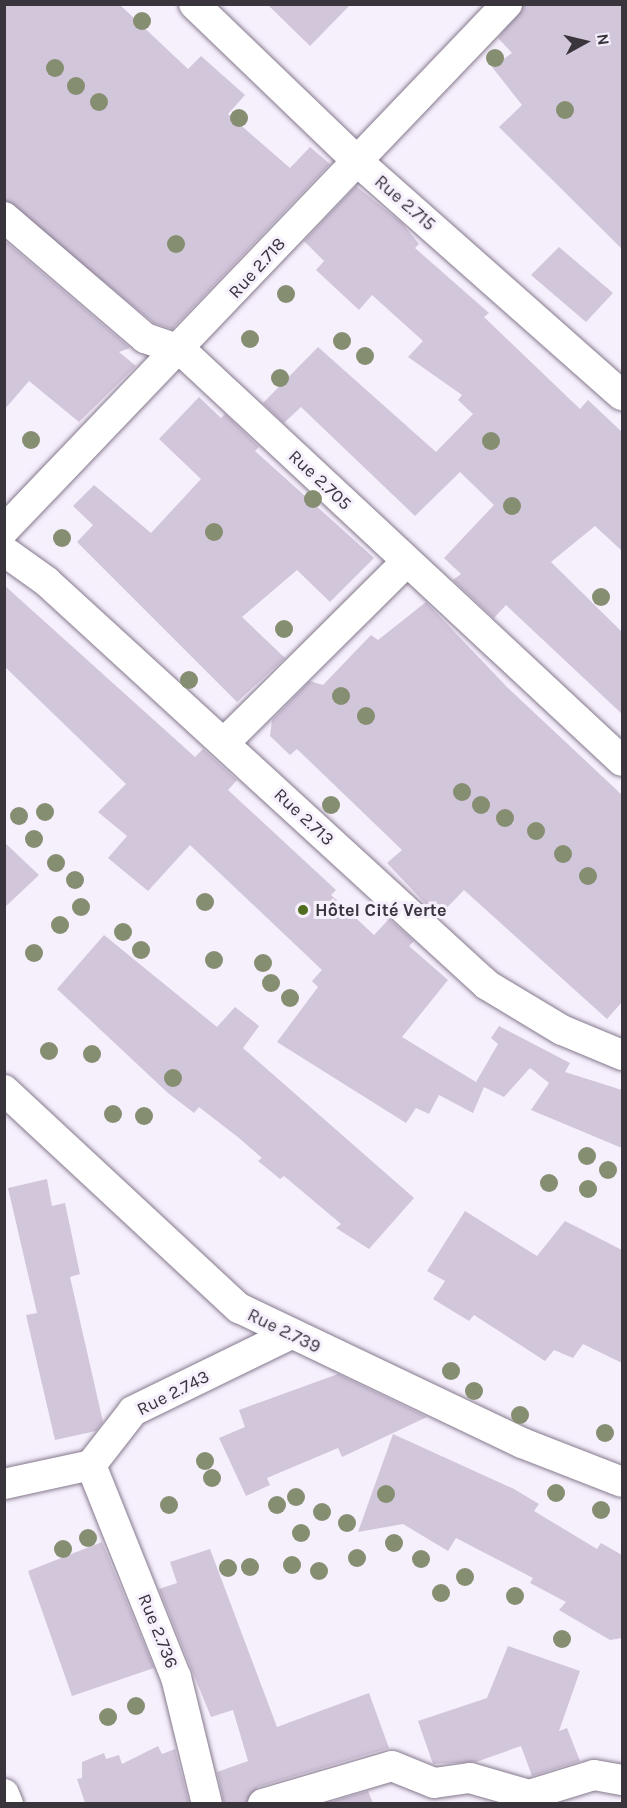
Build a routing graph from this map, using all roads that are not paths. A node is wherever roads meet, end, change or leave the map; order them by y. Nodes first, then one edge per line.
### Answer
1 (194, 4) edge
2 (507, 4) edge
3 (356, 160) junction
4 (4, 217) edge
5 (182, 351) junction
6 (622, 395) edge
7 (4, 530) edge
8 (4, 551) edge
9 (407, 561) junction
10 (224, 742) junction
11 (622, 761) edge
12 (622, 1055) edge
13 (4, 1090) edge
14 (287, 1336) junction
15 (91, 1465) junction
16 (622, 1482) edge
17 (4, 1484) edge
18 (622, 1780) edge
19 (4, 1794) edge
20 (8, 1803) edge
21 (207, 1803) edge
22 (263, 1803) edge

1 - 3 street, Rue 2.715
2 - 3 street, Rue 2.718
3 - 5 street, Rue 2.718
3 - 6 street, Rue 2.715
4 - 5 street, Rue 2.705
5 - 7 street, Rue 2.718
5 - 9 street, Rue 2.705
8 - 10 street, Rue 2.713
9 - 10 street
9 - 11 street, Rue 2.705
10 - 12 street, Rue 2.713
13 - 14 street, Rue 2.739
14 - 15 street, Rue 2.743
14 - 16 street, Rue 2.739
15 - 17 street
15 - 21 street, Rue 2.736
18 - 22 street
19 - 20 street

